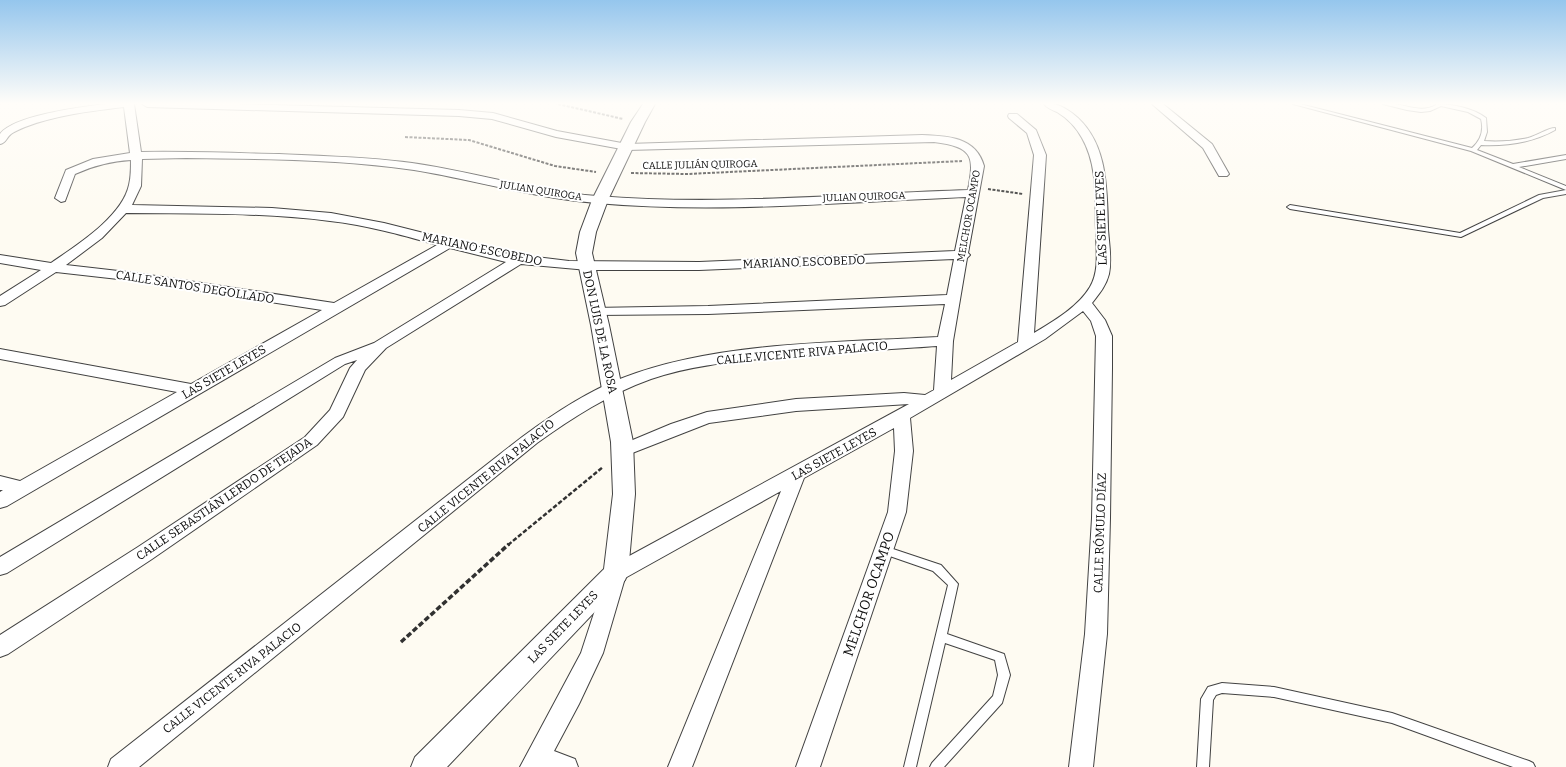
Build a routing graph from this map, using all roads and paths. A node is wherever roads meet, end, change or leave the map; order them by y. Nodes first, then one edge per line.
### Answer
1 (133, 140) edge
2 (464, 140) edge
3 (590, 140) edge
4 (630, 140) edge
5 (889, 140) edge
6 (938, 140) edge
7 (1035, 140) edge
8 (1088, 140) edge
9 (1200, 140) edge
10 (1434, 140) edge
11 (1483, 140) edge
12 (1525, 140) edge
13 (1482, 143) junction
14 (627, 146) junction
15 (1473, 150) junction
16 (135, 156) junction
17 (1566, 157) edge
18 (978, 160) junction
19 (1513, 166) junction
20 (614, 173) junction
21 (1223, 174) dead end
22 (1566, 188) edge
23 (973, 190) junction
24 (1566, 192) edge
25 (1038, 197) junction
26 (61, 198) dead end
27 (600, 200) junction
28 (1290, 207) dead end
29 (123, 209) junction
30 (448, 244) junction
31 (963, 255) junction
32 (0, 259) edge
33 (520, 259) junction
34 (587, 266) junction
35 (54, 268) junction
36 (953, 299) junction
37 (0, 302) edge
38 (1085, 304) junction
39 (336, 308) junction
40 (597, 311) junction
41 (945, 341) junction
42 (1026, 343) junction
43 (381, 345) junction
44 (0, 354) edge
45 (612, 389) junction
46 (192, 390) junction
47 (935, 397) junction
48 (901, 416) junction
49 (622, 451) junction
50 (797, 474) junction
51 (0, 483) edge
52 (22, 488) junction
53 (0, 501) edge
54 (884, 550) junction
55 (0, 567) edge
56 (616, 573) junction
57 (940, 636) junction
58 (401, 642) dead end
59 (0, 647) edge
60 (535, 762) edge
61 (120, 767) edge
62 (426, 767) edge
63 (566, 767) edge
64 (680, 767) edge
65 (808, 767) edge
66 (910, 767) edge
67 (936, 767) edge
68 (1081, 767) edge
69 (1203, 767) edge
70 (1529, 767) edge

1 - 16 street
2 - 20 path, CALLE JULIÁN QUIROGA
3 - 14 street, MELCHOR OCAMPO
4 - 14 street, DON LUIS DE LA ROSA
5 - 14 street, MELCHOR OCAMPO
6 - 18 street, MELCHOR OCAMPO
7 - 25 street
8 - 38 street, LAS SIETE LEYES
9 - 21 street
10 - 15 lane
11 - 13 lane
12 - 13 lane
13 - 15 lane
14 - 20 street, DON LUIS DE LA ROSA
15 - 19 lane
16 - 26 street, JULIAN QUIROGA
16 - 27 street, JULIAN QUIROGA
16 - 29 street
17 - 19 lane
18 - 20 path, CALLE JULIÁN QUIROGA
18 - 23 street, MELCHOR OCAMPO
19 - 22 lane
20 - 27 street, DON LUIS DE LA ROSA
23 - 25 path
23 - 27 street, JULIAN QUIROGA
23 - 31 street, MELCHOR OCAMPO
24 - 28 lane
25 - 42 street
27 - 34 street, DON LUIS DE LA ROSA
29 - 30 street, MARIANO ESCOBEDO
29 - 35 street
30 - 33 street, MARIANO ESCOBEDO
30 - 39 street, LAS SIETE LEYES
31 - 34 street, MARIANO ESCOBEDO
31 - 36 street, MELCHOR OCAMPO
32 - 35 street, CALLE SANTOS DEGOLLADO
33 - 34 street, MARIANO ESCOBEDO
33 - 43 street, CALLE SEBASTIÁN LERDO DE TEJADA
34 - 40 street, DON LUIS DE LA ROSA
35 - 37 street
35 - 39 street, CALLE SANTOS DEGOLLADO
36 - 40 street
36 - 41 street, MELCHOR OCAMPO
38 - 42 street, LAS SIETE LEYES
38 - 68 street, CALLE RÓMULO DÍAZ
39 - 46 street, LAS SIETE LEYES
40 - 45 street, DON LUIS DE LA ROSA
41 - 45 street, CALLE VICENTE RIVA PALACIO
41 - 47 street, MELCHOR OCAMPO
42 - 47 street, LAS SIETE LEYES
43 - 55 street
43 - 59 street, CALLE SEBASTIÁN LERDO DE TEJADA
44 - 46 street
45 - 49 street, DON LUIS DE LA ROSA
45 - 61 street, CALLE VICENTE RIVA PALACIO
46 - 52 street, LAS SIETE LEYES
47 - 48 street, LAS SIETE LEYES
47 - 49 street
48 - 50 street, LAS SIETE LEYES
48 - 54 street, MELCHOR OCAMPO
49 - 56 street, DON LUIS DE LA ROSA
49 - 58 path
50 - 56 street, LAS SIETE LEYES
50 - 64 street
51 - 52 street
52 - 53 street, LAS SIETE LEYES
54 - 57 lane
54 - 65 street, MELCHOR OCAMPO
56 - 60 street
56 - 62 street, LAS SIETE LEYES
57 - 66 lane
57 - 67 lane
60 - 63 street
69 - 70 lane

